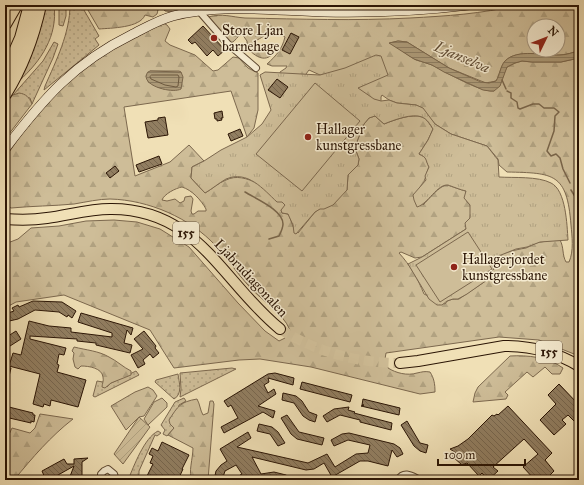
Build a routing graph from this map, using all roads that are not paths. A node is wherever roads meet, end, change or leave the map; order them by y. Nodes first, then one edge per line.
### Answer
1 (16, 5) edge
2 (30, 5) edge
3 (40, 5) edge
4 (469, 5) edge
5 (288, 8) edge
6 (404, 8) edge
7 (200, 12) junction
8 (5, 24) edge
9 (256, 68) dead end
10 (5, 74) edge
11 (5, 94) edge
12 (5, 149) edge
13 (5, 213) edge
14 (5, 219) edge
15 (20, 219) junction
16 (280, 329) tunnel mouth
17 (400, 363) tunnel mouth
18 (579, 366) edge
19 (101, 480) edge
20 (116, 480) edge
21 (398, 480) edge
22 (420, 480) edge

1 - 8 highway
2 - 10 highway
3 - 11 highway
4 - 6 street
5 - 6 street
5 - 7 street
7 - 9 street
7 - 12 street
13 - 15 main road, Ljabrudiagonalen / 155
14 - 15 main road, Ljabrudiagonalen / 155
15 - 16 main road, Ljabrudiagonalen / 155
17 - 18 main road, 155
19 - 20 street
21 - 22 street

